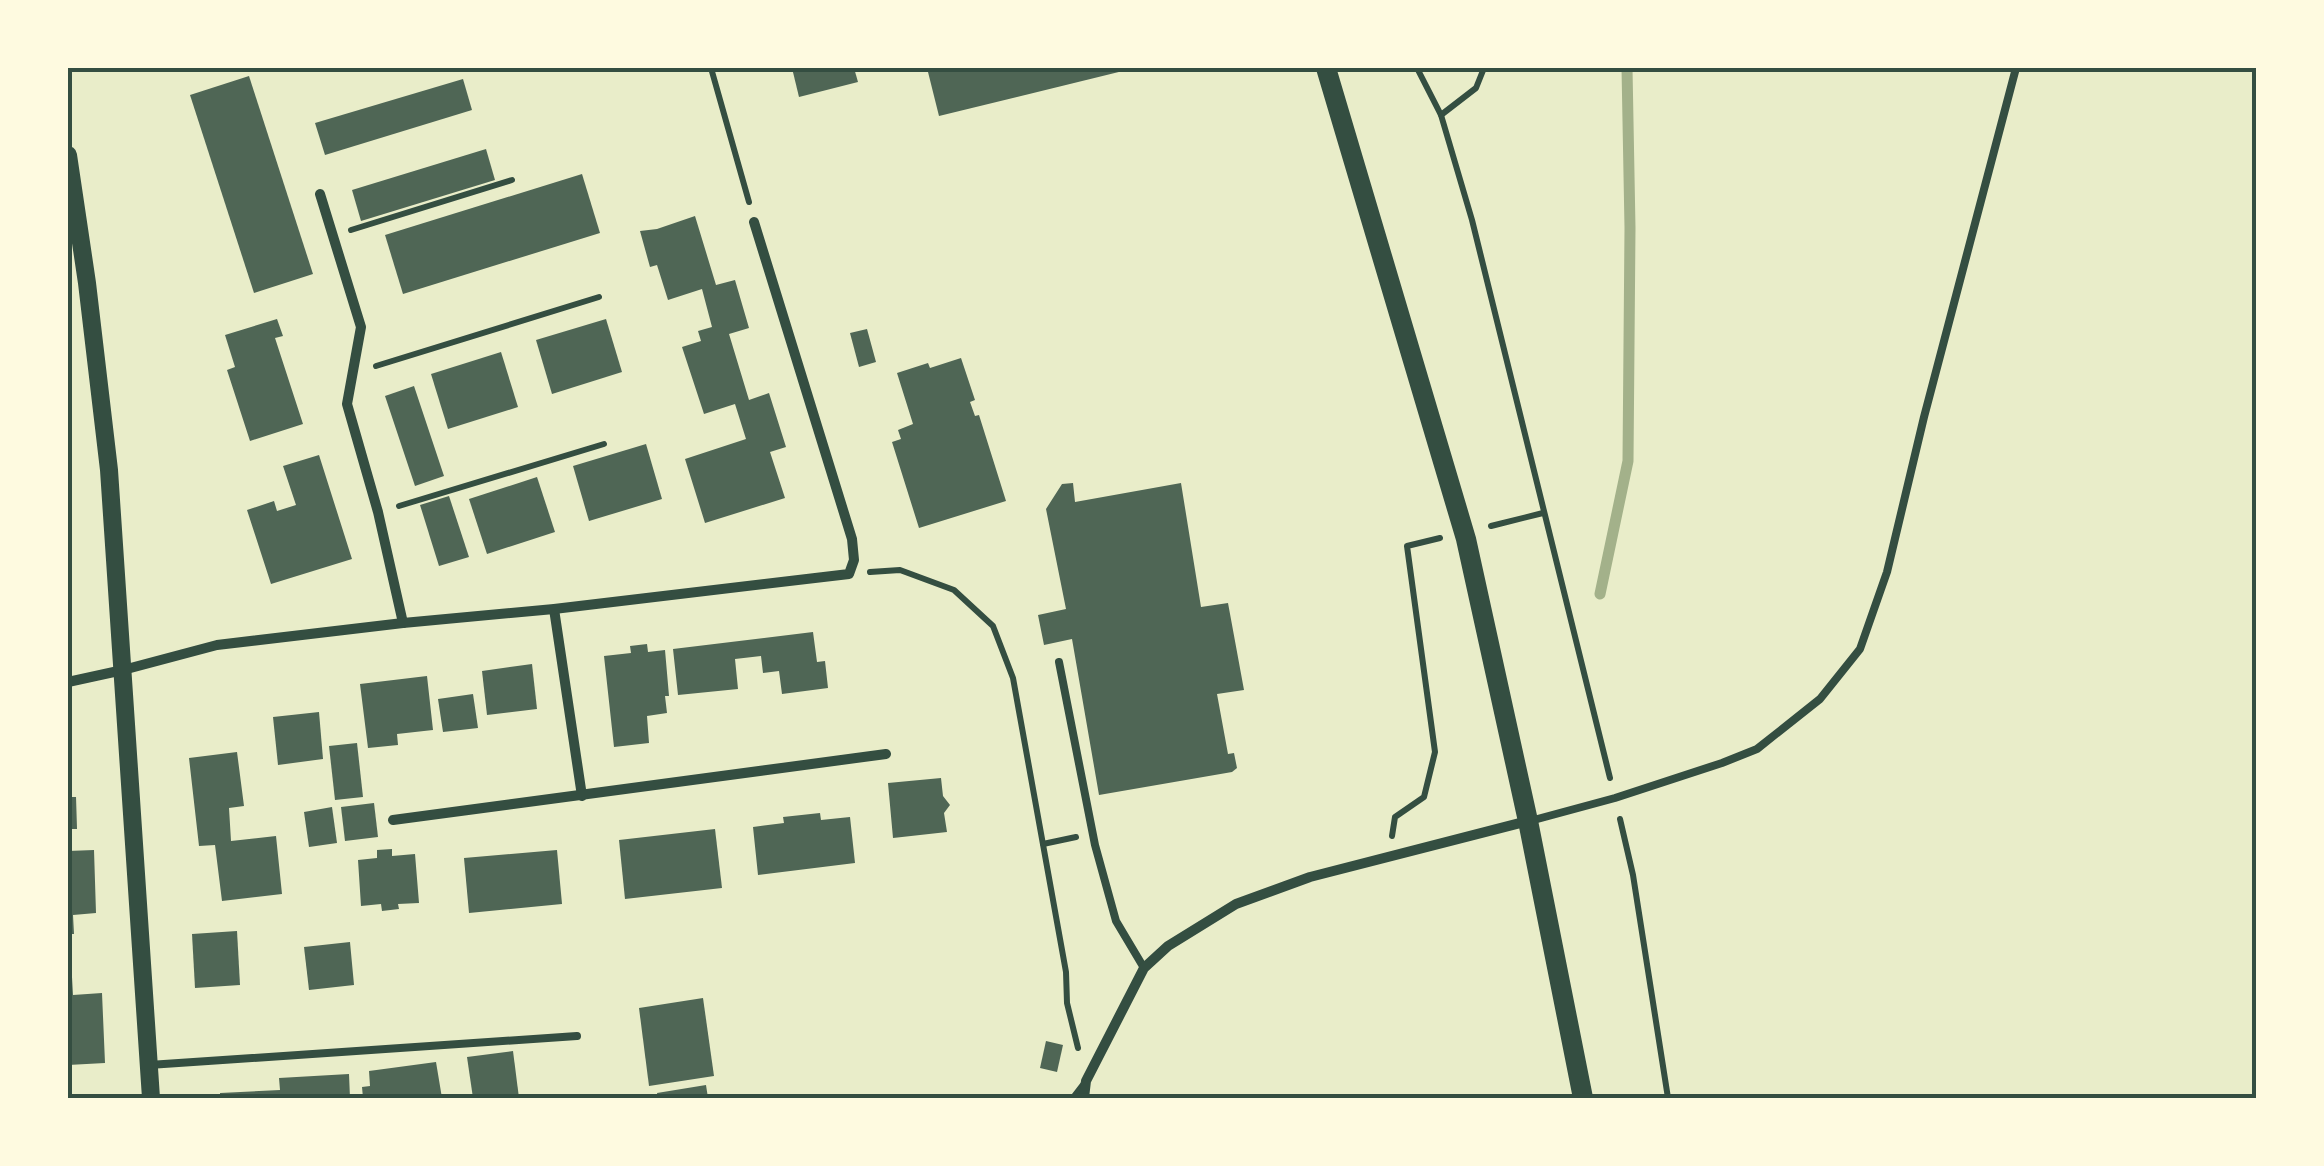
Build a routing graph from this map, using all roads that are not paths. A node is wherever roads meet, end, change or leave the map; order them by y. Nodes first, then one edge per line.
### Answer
1 (1326, 68) edge
2 (2016, 68) edge
3 (68, 155) edge
4 (320, 194) dead end
5 (754, 222) road end
6 (554, 609) junction
7 (403, 623) junction
8 (1059, 662) dead end
9 (124, 670) junction
10 (68, 682) edge
11 (886, 754) dead end
12 (582, 796) junction
13 (394, 820) dead end
14 (1528, 821) junction
15 (1144, 968) junction
16 (577, 1036) dead end
17 (149, 1065) junction
18 (1086, 1081) junction
19 (151, 1098) edge
20 (1074, 1098) edge
21 (1084, 1098) edge
22 (1583, 1098) edge

1 - 14 main road
2 - 14 lane
3 - 9 street
4 - 7 street
5 - 6 street
6 - 7 street
6 - 12 street
7 - 9 street
8 - 15 lane
9 - 10 street
9 - 17 street
11 - 12 street
12 - 13 street
14 - 15 street
14 - 22 main road
15 - 18 street
16 - 17 lane
17 - 19 street
18 - 20 lane
18 - 21 street

